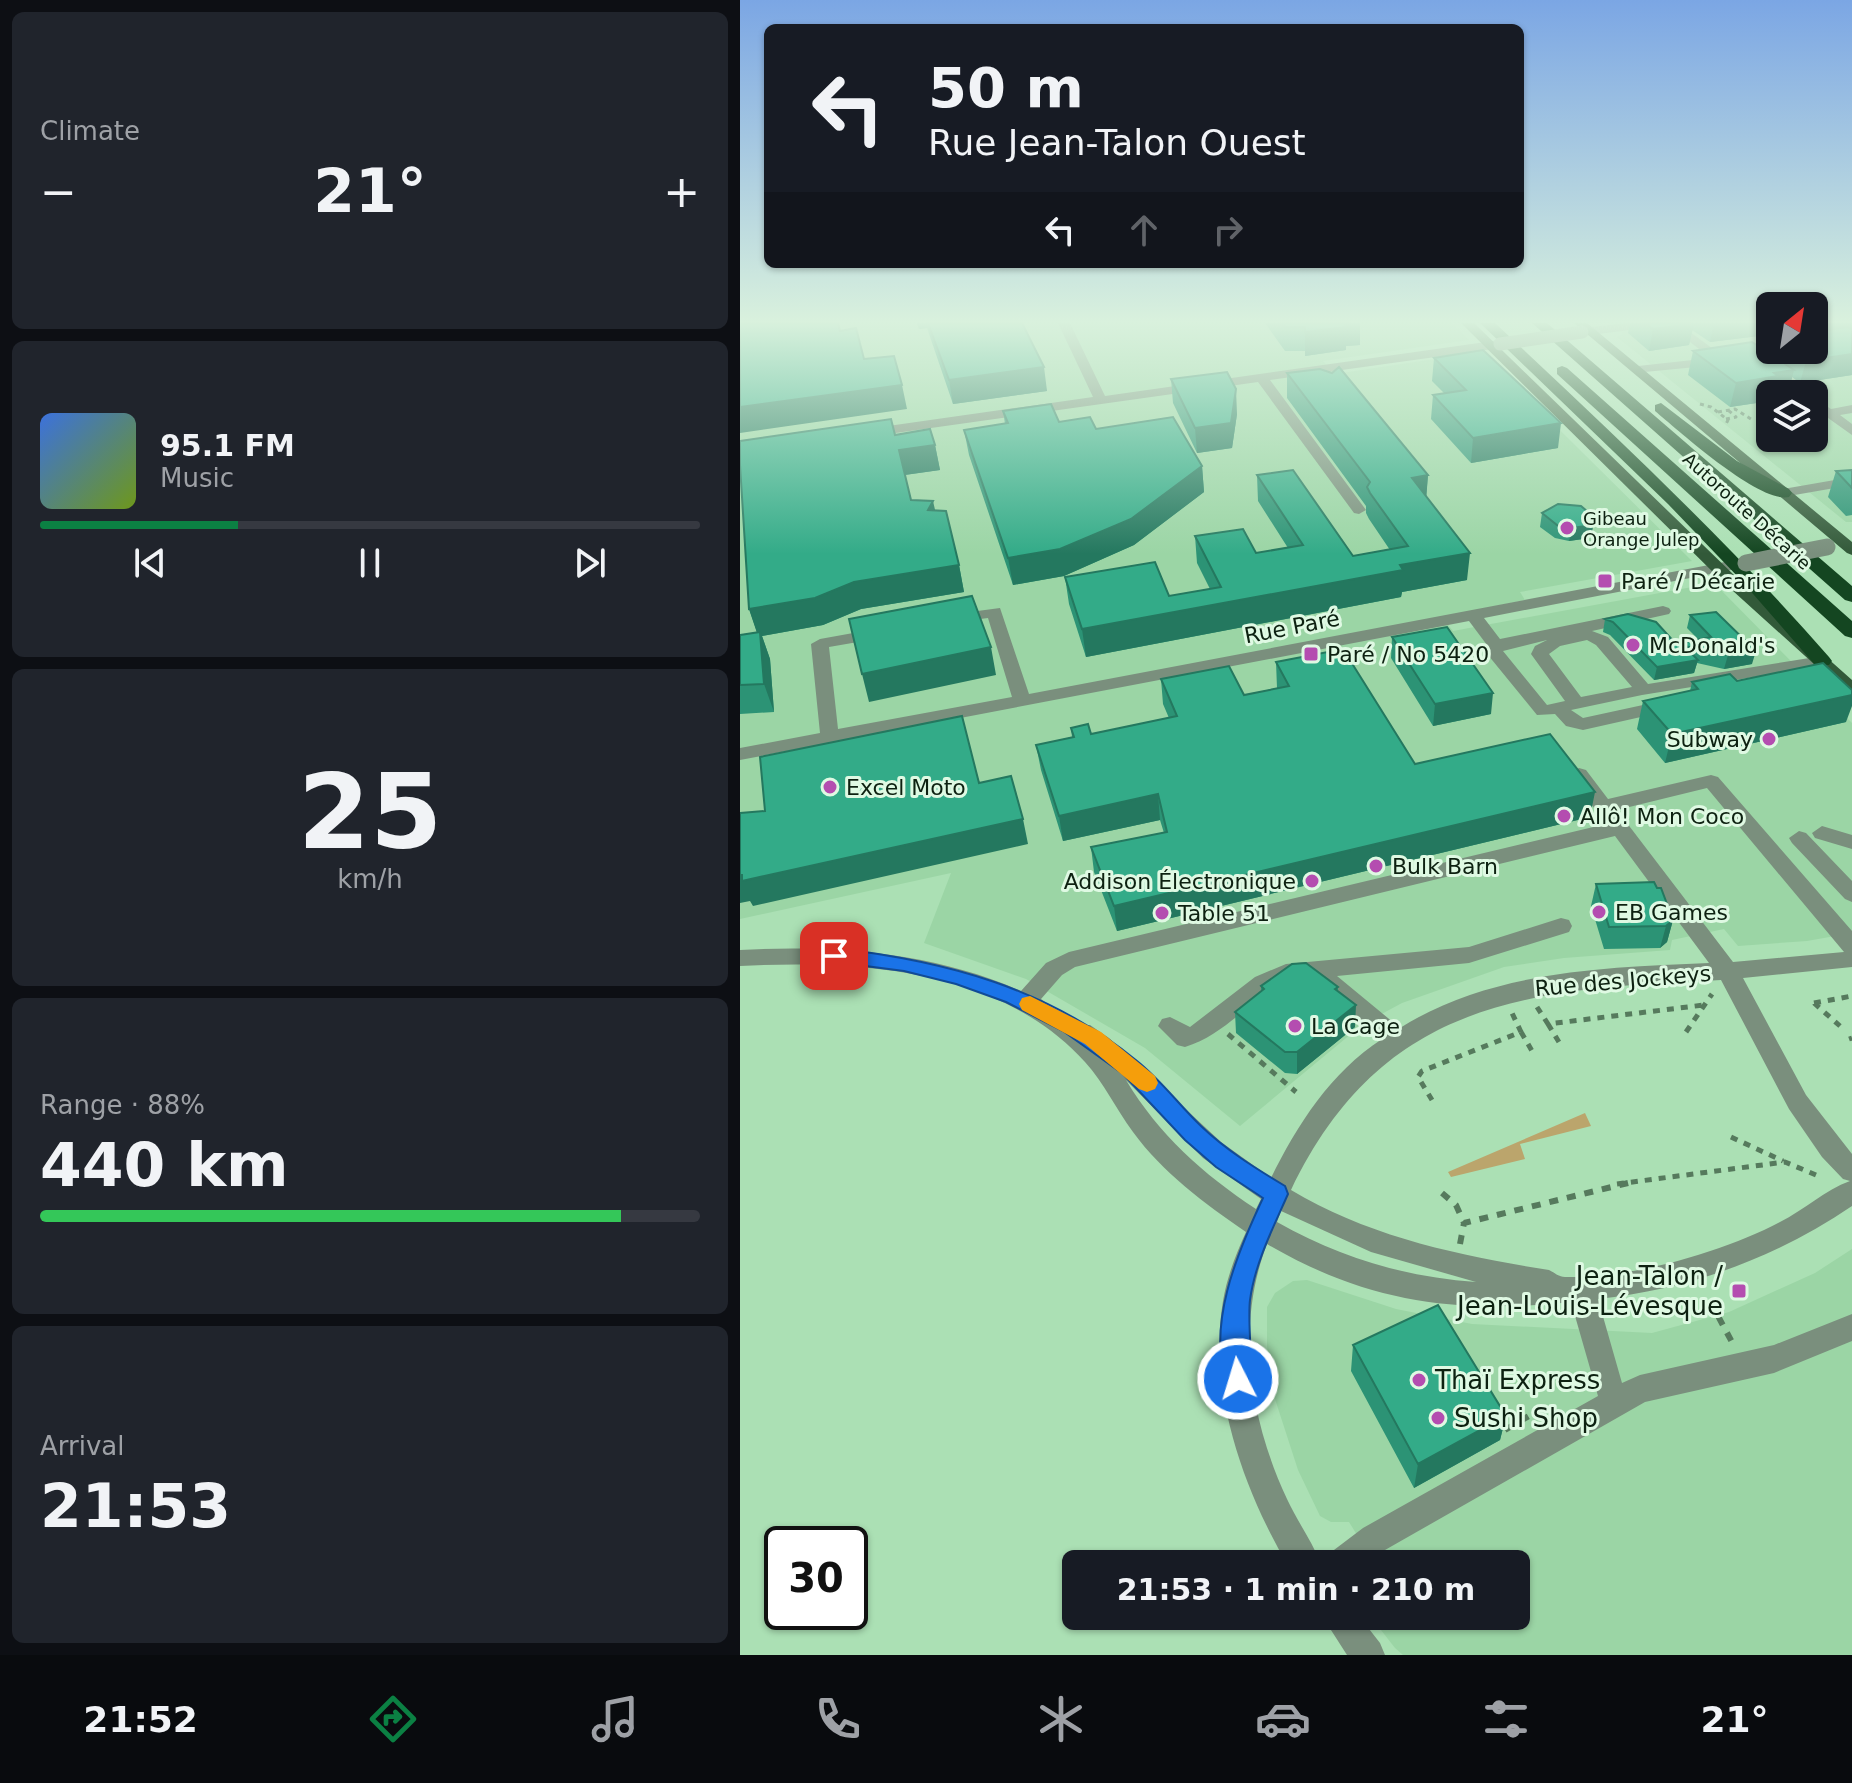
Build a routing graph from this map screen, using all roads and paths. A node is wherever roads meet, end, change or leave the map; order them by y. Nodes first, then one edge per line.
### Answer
1 (1099, 400) edge
2 (1278, 400) edge
3 (1555, 400) edge
4 (1569, 400) edge
5 (1595, 400) edge
6 (1628, 400) edge
7 (1652, 400) edge
8 (1674, 400) edge
9 (1693, 403) dead end
10 (1852, 409) edge
11 (1728, 410) junction
12 (1717, 412) junction
13 (1828, 413) joint
14 (1726, 419) junction
15 (1751, 419) dead end
16 (1724, 428) dead end
17 (1852, 431) edge
18 (847, 436) edge
19 (1852, 481) edge
20 (1783, 493) junction
21 (1359, 510) dead end
22 (1850, 546) edge
23 (1734, 565) junction
24 (1637, 584) junction
25 (1852, 596) edge
26 (1473, 615) junction
27 (936, 623) edge
28 (892, 630) edge
29 (1852, 632) edge
30 (1496, 645) junction
31 (1822, 661) junction
32 (1769, 672) junction
33 (1852, 689) edge
34 (1644, 690) junction
35 (1022, 701) junction
36 (1568, 706) junction
37 (830, 737) junction
38 (740, 754) edge
39 (1570, 763) edge
40 (1604, 807) junction
41 (1620, 828) junction
42 (1822, 833) dead end
43 (1799, 838) dead end
44 (1852, 842) edge
45 (1852, 894) edge
46 (1561, 926) dead end
47 (1852, 946) edge
48 (740, 958) edge
49 (1852, 959) edge
50 (1314, 970) junction
51 (1728, 972) junction
52 (1712, 994) dead end
53 (1852, 996) edge
54 (1025, 1002) junction
55 (1536, 1005) dead end
56 (1704, 1005) junction
57 (1510, 1011) dead end
58 (1213, 1022) junction
59 (1548, 1024) junction
60 (1170, 1026) dead end
61 (1840, 1026) dead end
62 (1521, 1032) junction
63 (1686, 1032) dead end
64 (1399, 1040) junction
65 (1562, 1047) dead end
66 (1535, 1056) dead end
67 (1296, 1092) dead end
68 (1432, 1100) dead end
69 (1731, 1137) dead end
70 (1785, 1162) junction
71 (1852, 1171) edge
72 (1816, 1175) dead end
73 (1852, 1192) edge
74 (1442, 1193) dead end
75 (1276, 1194) junction
76 (1464, 1223) junction
77 (1262, 1226) junction
78 (1460, 1248) dead end
79 (1581, 1288) junction
80 (1710, 1301) dead end
81 (1852, 1327) edge
82 (1737, 1351) dead end
83 (1616, 1402) junction
84 (1539, 1410) dead end
85 (1497, 1416) edge
86 (1505, 1430) junction
87 (1510, 1438) dead end
88 (1297, 1550) edge
89 (1359, 1550) edge
90 (1349, 1630) edge
91 (1368, 1655) edge

1 - 18 street
2 - 21 street
3 - 23 main road
4 - 23 highway
5 - 29 highway, Autoroute Décarie
6 - 25 highway, Autoroute Décarie
7 - 20 highway
8 - 20 main road
9 - 12 path
10 - 13 street
11 - 12 path
11 - 14 path
11 - 15 path
12 - 14 path
13 - 17 street
14 - 16 path
19 - 20 street
20 - 22 main road
22 - 23 street, Rue Paré, bridge
23 - 24 street, Rue Paré
23 - 31 highway
24 - 26 street, Rue Paré
24 - 30 street
26 - 30 street
26 - 35 street, Rue Paré
27 - 35 street
28 - 37 street
30 - 36 street
31 - 32 street
31 - 33 main road
32 - 34 street
32 - 36 street
34 - 36 street
34 - 36 street
35 - 37 street, Rue Paré
37 - 38 street, Rue Paré
39 - 40 street
40 - 41 street
40 - 47 street
41 - 51 street
41 - 54 street
42 - 44 street
43 - 45 street
46 - 50 street
48 - 54 street
49 - 51 street, Rue des Jockeys
50 - 58 street
50 - 64 street
51 - 64 street, Rue des Jockeys
51 - 71 street
52 - 56 path
53 - 61 path
54 - 75 street
54 - 77 street
55 - 59 path
56 - 59 path
56 - 63 path
57 - 62 path
58 - 60 street
58 - 67 path
59 - 65 path
62 - 66 path
62 - 68 path
64 - 75 street, Rue des Jockeys
69 - 70 path
70 - 72 path
70 - 76 path
73 - 79 street
74 - 76 path
75 - 77 street, Rue des Jockeys
75 - 79 street
76 - 78 path
77 - 79 street
77 - 88 street, Rue des Jockeys
79 - 83 street
80 - 82 path
81 - 83 street
83 - 89 street
84 - 86 path
85 - 86 path
86 - 87 path
90 - 91 street

